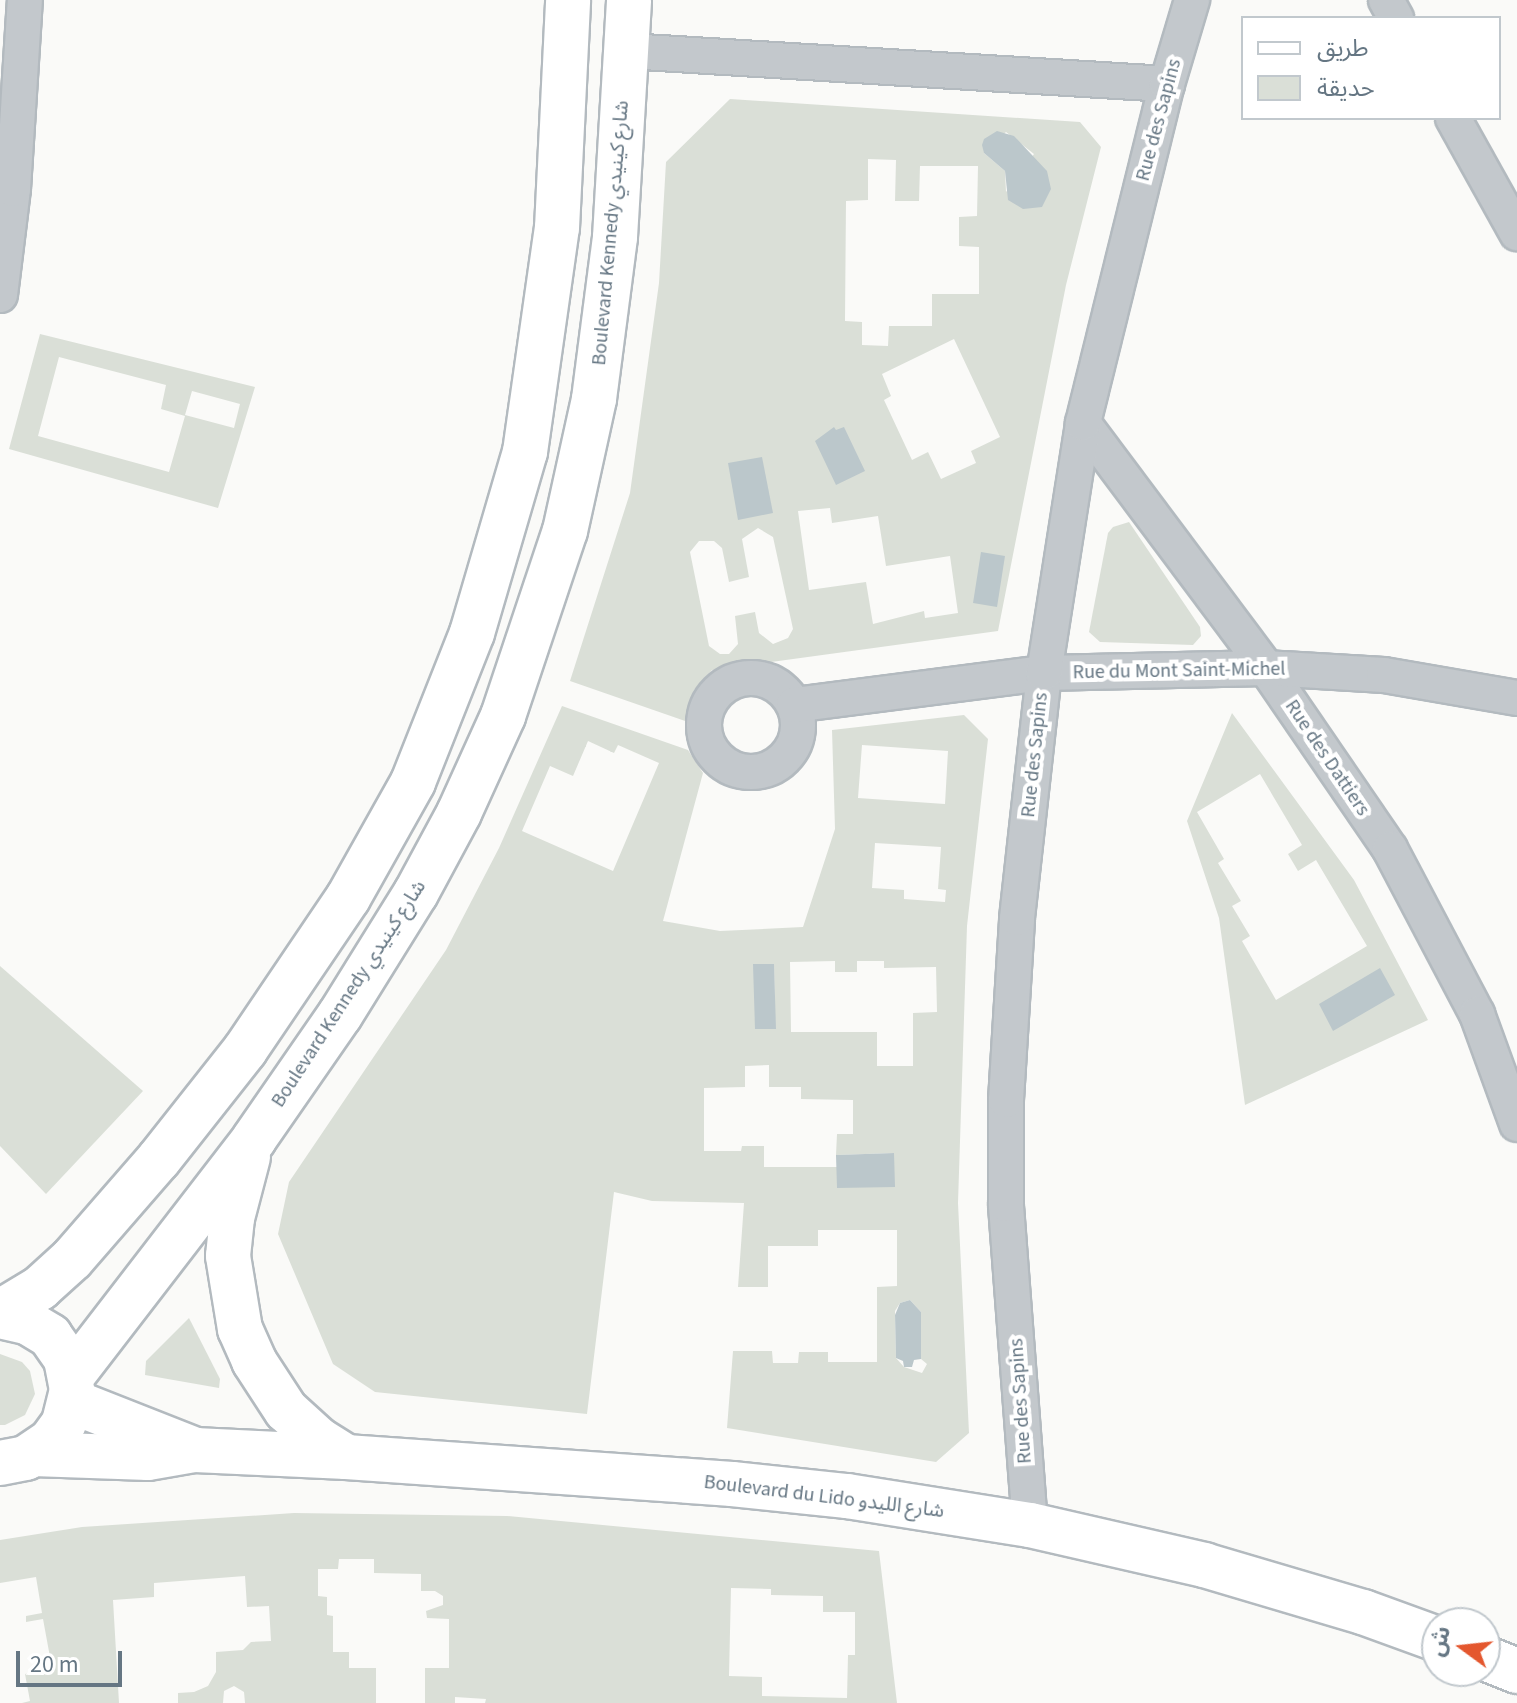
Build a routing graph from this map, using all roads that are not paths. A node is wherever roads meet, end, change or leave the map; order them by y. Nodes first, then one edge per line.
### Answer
1 (25, 0) edge
2 (568, 0) edge
3 (629, 0) edge
4 (1192, 0) edge
5 (627, 51) junction
6 (1167, 84) junction
7 (1454, 120) edge
8 (1517, 233) edge
9 (0, 295) edge
10 (1083, 423) junction
11 (1266, 668) junction
12 (1044, 673) junction
13 (1517, 698) edge
14 (794, 705) dead end
15 (1517, 1124) edge
16 (254, 1139) junction
17 (0, 1314) edge
18 (71, 1389) junction
19 (195, 1450) junction
20 (346, 1457) junction
21 (16, 1458) edge
22 (1030, 1525) junction
23 (1421, 1633) edge

1 - 9 street
2 - 17 main road
3 - 5 main road, Boulevard Kennedy شارع كينيدي
4 - 6 street, Rue des Sapins
5 - 6 street
5 - 16 main road, Boulevard Kennedy شارع كينيدي
6 - 10 street, Rue des Sapins
7 - 8 street
10 - 11 street, Rue des Dattiers
10 - 12 street, Rue des Sapins
11 - 12 street, Rue du Mont Saint-Michel
11 - 13 street, Rue du Mont Saint-Michel
11 - 15 street, Rue des Dattiers
12 - 14 street, Rue du Mont Saint-Michel
12 - 22 street, Rue des Sapins
16 - 18 main road, Boulevard Kennedy شارع كينيدي
16 - 20 main road
17 - 18 main road
18 - 19 main road, Boulevard du Lido شارع الليدو
18 - 21 main road, Boulevard Kennedy شارع كينيدي
19 - 20 main road, Boulevard du Lido شارع الليدو
19 - 21 main road, Boulevard du Lido شارع الليدو
20 - 22 main road, Boulevard du Lido شارع الليدو
22 - 23 main road, Boulevard du Lido شارع الليدو

